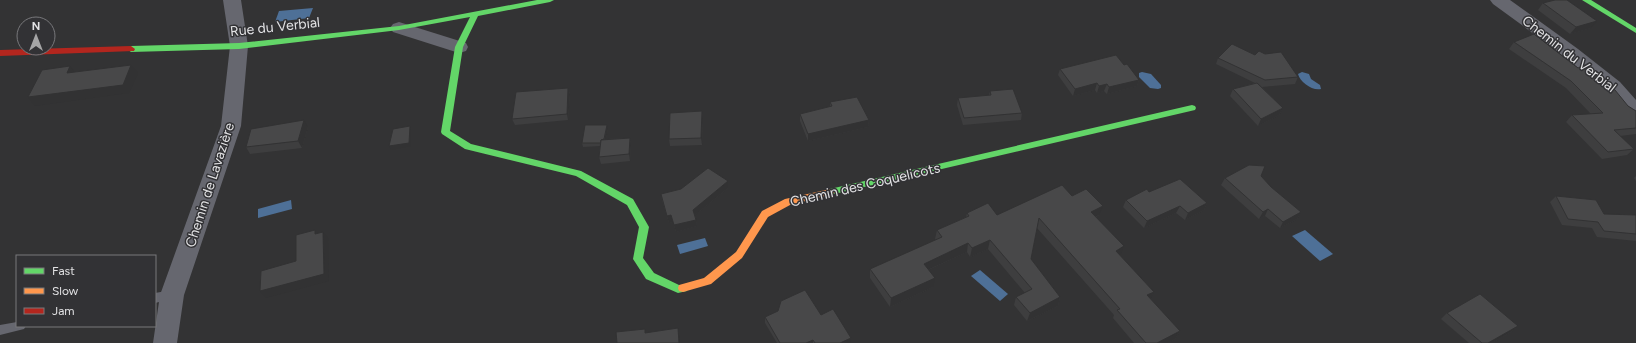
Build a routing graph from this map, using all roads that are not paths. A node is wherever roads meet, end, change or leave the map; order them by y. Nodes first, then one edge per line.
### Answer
1 (232, 0) edge
2 (550, 0) edge
3 (1499, 0) edge
4 (1586, 0) edge
5 (475, 15) junction
6 (399, 28) junction
7 (1636, 31) edge
8 (239, 46) junction
9 (459, 47) junction
10 (0, 53) edge
11 (1192, 108) dead end
12 (1636, 112) edge
13 (164, 296) edge
14 (16, 327) edge
15 (0, 330) edge
16 (165, 343) edge

1 - 8 street, Chemin de Lavazière
2 - 5 street, Rue du Verbial
3 - 12 street, Chemin du Verbial
4 - 7 street
5 - 6 street, Rue du Verbial
5 - 9 street, Chemin des Coquelicots
6 - 8 street, Rue du Verbial
6 - 9 street
8 - 10 street, Rue du Verbial
8 - 13 street, Chemin de Lavazière
9 - 11 street, Chemin des Coquelicots
13 - 16 street, Chemin de Lavazière
14 - 15 lane

